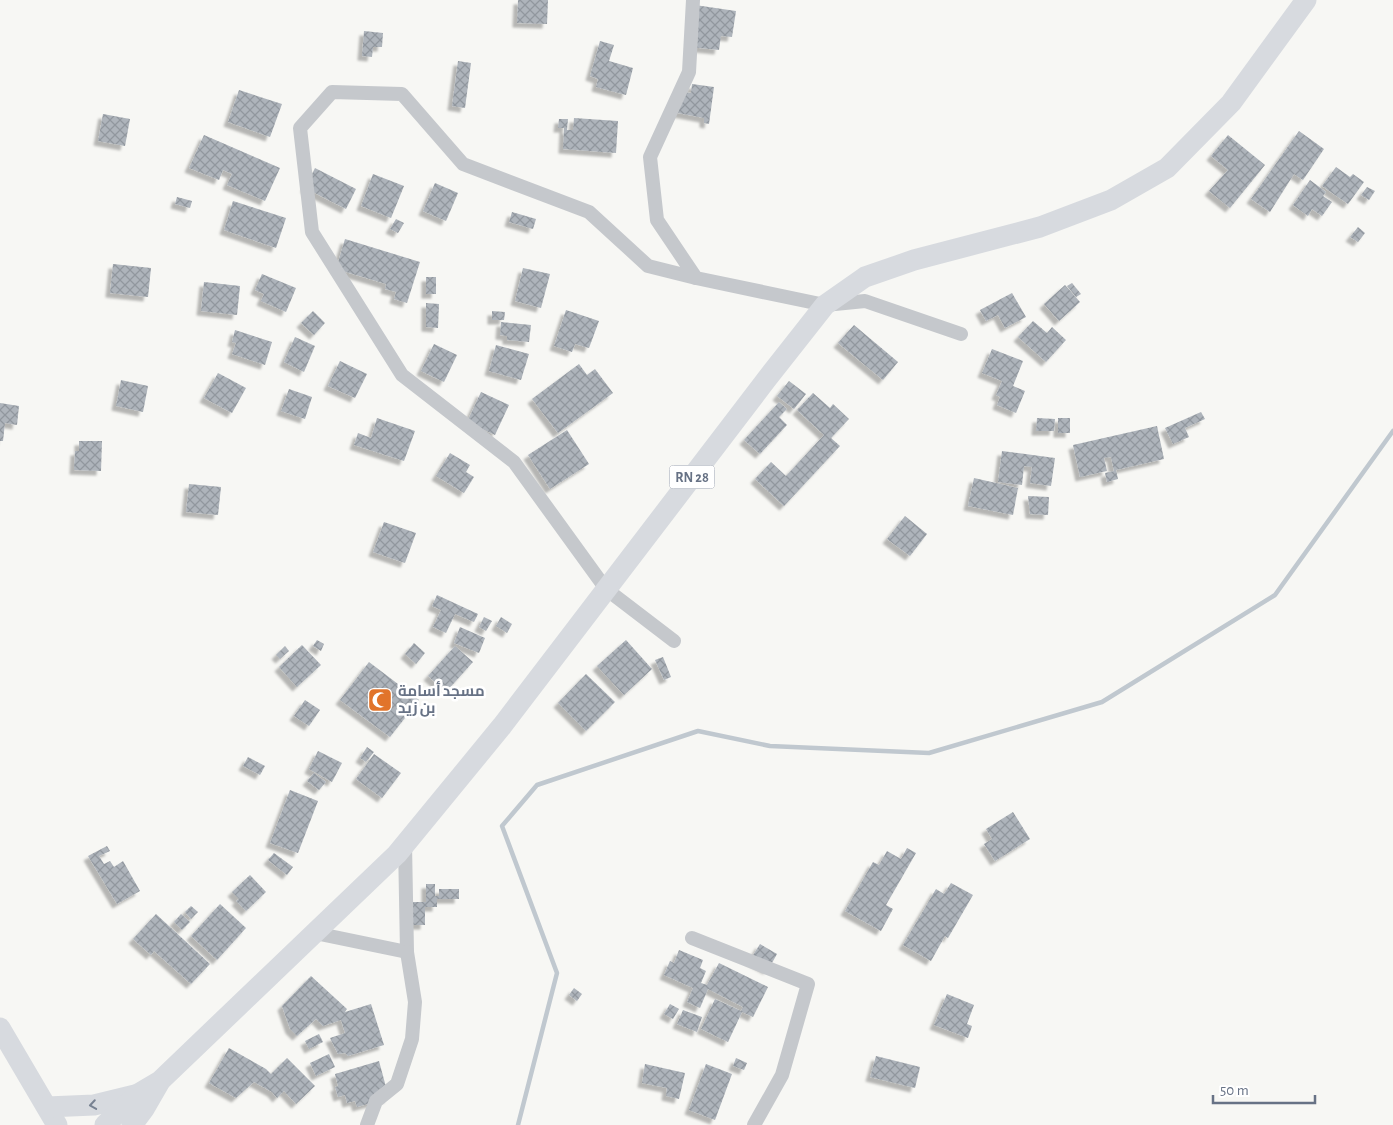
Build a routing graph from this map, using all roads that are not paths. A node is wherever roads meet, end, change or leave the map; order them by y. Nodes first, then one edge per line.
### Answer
1 (694, 0) edge
2 (1306, 0) edge
3 (696, 278) junction
4 (825, 305) junction
5 (961, 334) dead end
6 (606, 589) junction
7 (674, 641) dead end
8 (405, 844) junction
9 (315, 934) junction
10 (692, 938) dead end
11 (407, 952) junction
12 (0, 1028) edge
13 (139, 1113) edge
14 (52, 1116) edge
15 (105, 1125) edge
16 (367, 1125) edge
17 (754, 1125) edge

1 - 3 street
2 - 4 main road, RN 28
3 - 4 street
3 - 6 street
4 - 5 street
4 - 6 main road, RN 28
6 - 7 street
6 - 8 main road, RN 28
8 - 9 main road, RN 28
8 - 11 street
9 - 11 street
9 - 13 main road, RN 28
10 - 17 street
11 - 16 street
12 - 14 main road
13 -> 14 main road
13 - 15 main road, RN 28

